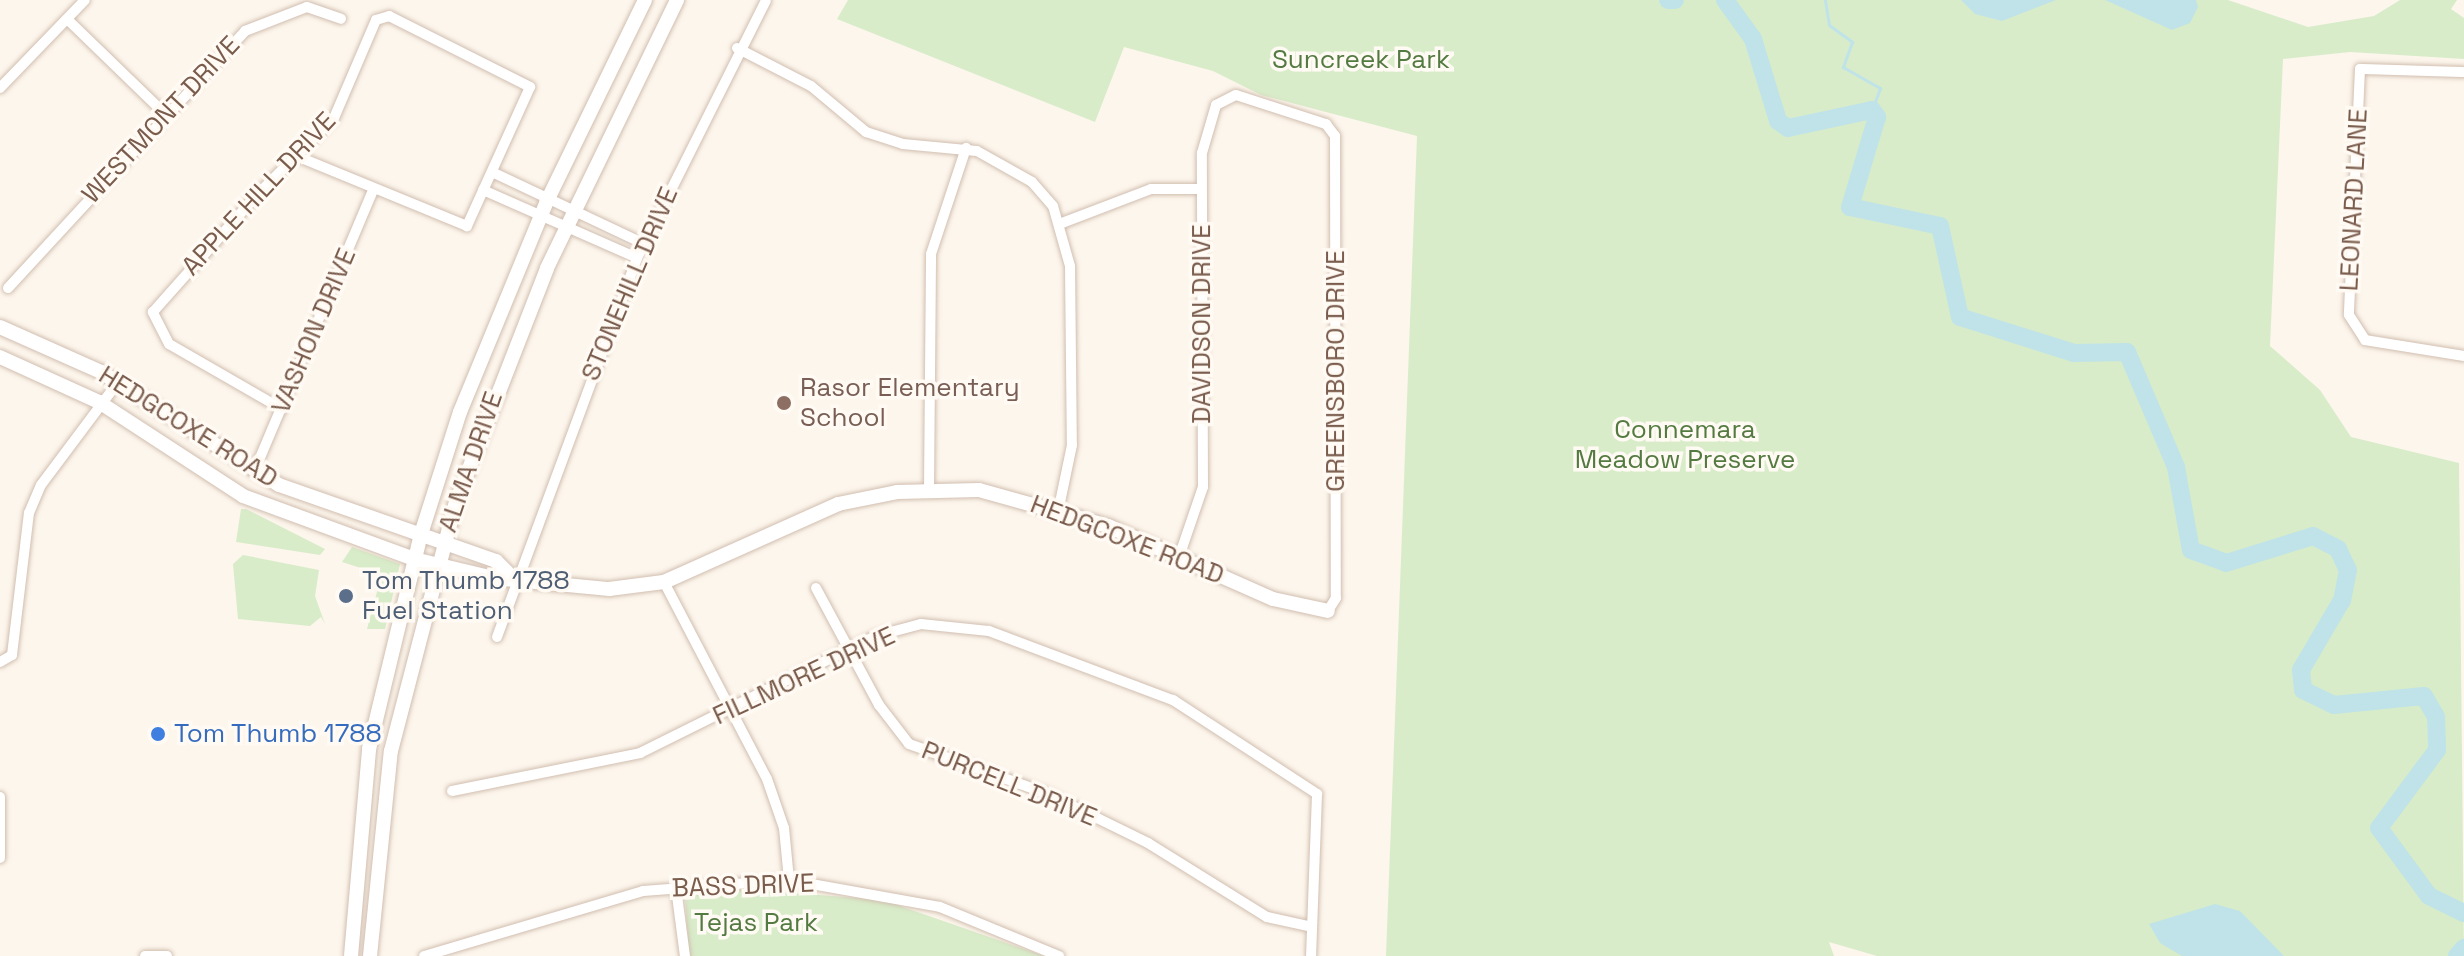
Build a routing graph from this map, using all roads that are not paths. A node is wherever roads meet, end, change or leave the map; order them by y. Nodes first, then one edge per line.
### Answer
1 (85, 0) edge
2 (645, 0) edge
3 (677, 0) edge
4 (766, 0) edge
5 (67, 19) junction
6 (341, 19) dead end
7 (737, 48) junction
8 (2464, 72) edge
9 (0, 88) edge
10 (164, 113) junction
11 (1333, 129) joint
12 (966, 148) junction
13 (296, 156) junction
14 (492, 172) junction
15 (1200, 189) junction
16 (373, 190) junction
17 (483, 190) junction
18 (548, 198) junction
19 (574, 211) junction
20 (542, 214) junction
21 (1062, 223) junction
22 (567, 225) junction
23 (644, 244) junction
24 (637, 258) junction
25 (8, 288) dead end
26 (0, 327) edge
27 (484, 354) junction
28 (2464, 356) edge
29 (0, 357) edge
30 (505, 363) junction
31 (118, 382) junction
32 (99, 402) junction
33 (282, 409) junction
34 (254, 472) junction
35 (929, 489) junction
36 (243, 496) junction
37 (1058, 512) junction
38 (421, 534) junction
39 (444, 543) junction
40 (1180, 554) junction
41 (414, 559) junction
42 (438, 565) junction
43 (512, 576) junction
44 (664, 582) junction
45 (816, 588) dead end
46 (1328, 611) joint
47 (497, 637) dead end
48 (848, 649) junction
49 (0, 662) edge
50 (728, 711) junction
51 (369, 749) junction
52 (391, 751) junction
53 (452, 791) dead end
54 (1, 797) edge
55 (0, 858) edge
56 (789, 880) junction
57 (676, 888) junction
58 (1312, 927) junction
59 (145, 956) edge
60 (167, 956) edge
61 (351, 956) edge
62 (370, 956) edge
63 (424, 956) edge
64 (685, 956) edge
65 (1059, 956) edge
66 (1311, 956) edge

1 - 5 street
2 - 18 main road, ALMA DRIVE
3 - 19 main road, ALMA DRIVE
4 - 7 street, STONEHILL DRIVE
5 - 9 street
5 - 10 street
6 - 10 street, WESTMONT DRIVE
7 - 12 street
7 - 23 street, STONEHILL DRIVE
8 - 28 street, LEONARD LANE
10 - 25 street, WESTMONT DRIVE
11 - 15 street, DAVIDSON DRIVE
11 - 46 street, GREENSBORO DRIVE
12 - 21 street
12 - 35 street
13 - 14 street, APPLE HILL DRIVE
13 - 16 street
13 - 33 street, APPLE HILL DRIVE
14 - 17 street
14 - 18 street
15 - 21 street
15 - 40 street, DAVIDSON DRIVE
16 - 17 street
16 - 33 street, VASHON DRIVE
17 - 20 street
18 - 19 street
18 - 20 main road, ALMA DRIVE
19 - 22 main road, ALMA DRIVE
19 - 23 street
20 - 22 street
20 - 27 main road, ALMA DRIVE
21 - 37 street
22 - 24 street
22 - 30 main road, ALMA DRIVE
23 - 24 street, STONEHILL DRIVE
24 - 43 street, STONEHILL DRIVE
26 - 31 main road, HEDGCOXE ROAD
27 - 30 main road
27 - 38 main road, ALMA DRIVE
29 - 32 main road, HEDGCOXE ROAD
30 - 39 main road, ALMA DRIVE
31 - 32 street
31 - 34 main road, HEDGCOXE ROAD
32 - 36 main road, HEDGCOXE ROAD
32 - 49 street
33 - 34 street, VASHON DRIVE
34 - 36 main road
34 - 38 main road, HEDGCOXE ROAD
35 - 37 main road, HEDGCOXE ROAD
35 - 44 main road, HEDGCOXE ROAD
36 - 41 main road, HEDGCOXE ROAD
37 - 40 main road, HEDGCOXE ROAD
38 - 39 main road, HEDGCOXE ROAD
38 - 41 main road, ALMA DRIVE
39 - 42 main road, ALMA DRIVE
39 - 43 main road, HEDGCOXE ROAD
40 - 46 main road, HEDGCOXE ROAD
41 - 42 main road, HEDGCOXE ROAD
41 - 51 main road, ALMA DRIVE
42 - 43 main road, HEDGCOXE ROAD
42 - 52 main road, ALMA DRIVE
43 - 44 main road, HEDGCOXE ROAD
43 - 47 street, STONEHILL DRIVE
44 - 50 street
45 - 48 street, PURCELL DRIVE
48 - 50 street, FILLMORE DRIVE
48 - 58 street, PURCELL DRIVE
48 - 58 street, FILLMORE DRIVE
50 - 53 street, FILLMORE DRIVE
50 - 56 street
51 - 52 main road
51 - 61 main road, ALMA DRIVE
52 - 62 main road, ALMA DRIVE
54 - 55 street
56 - 57 street, BASS DRIVE
56 - 65 street, BASS DRIVE
57 - 63 street, BASS DRIVE
57 - 64 street
58 - 66 street
59 - 60 street

